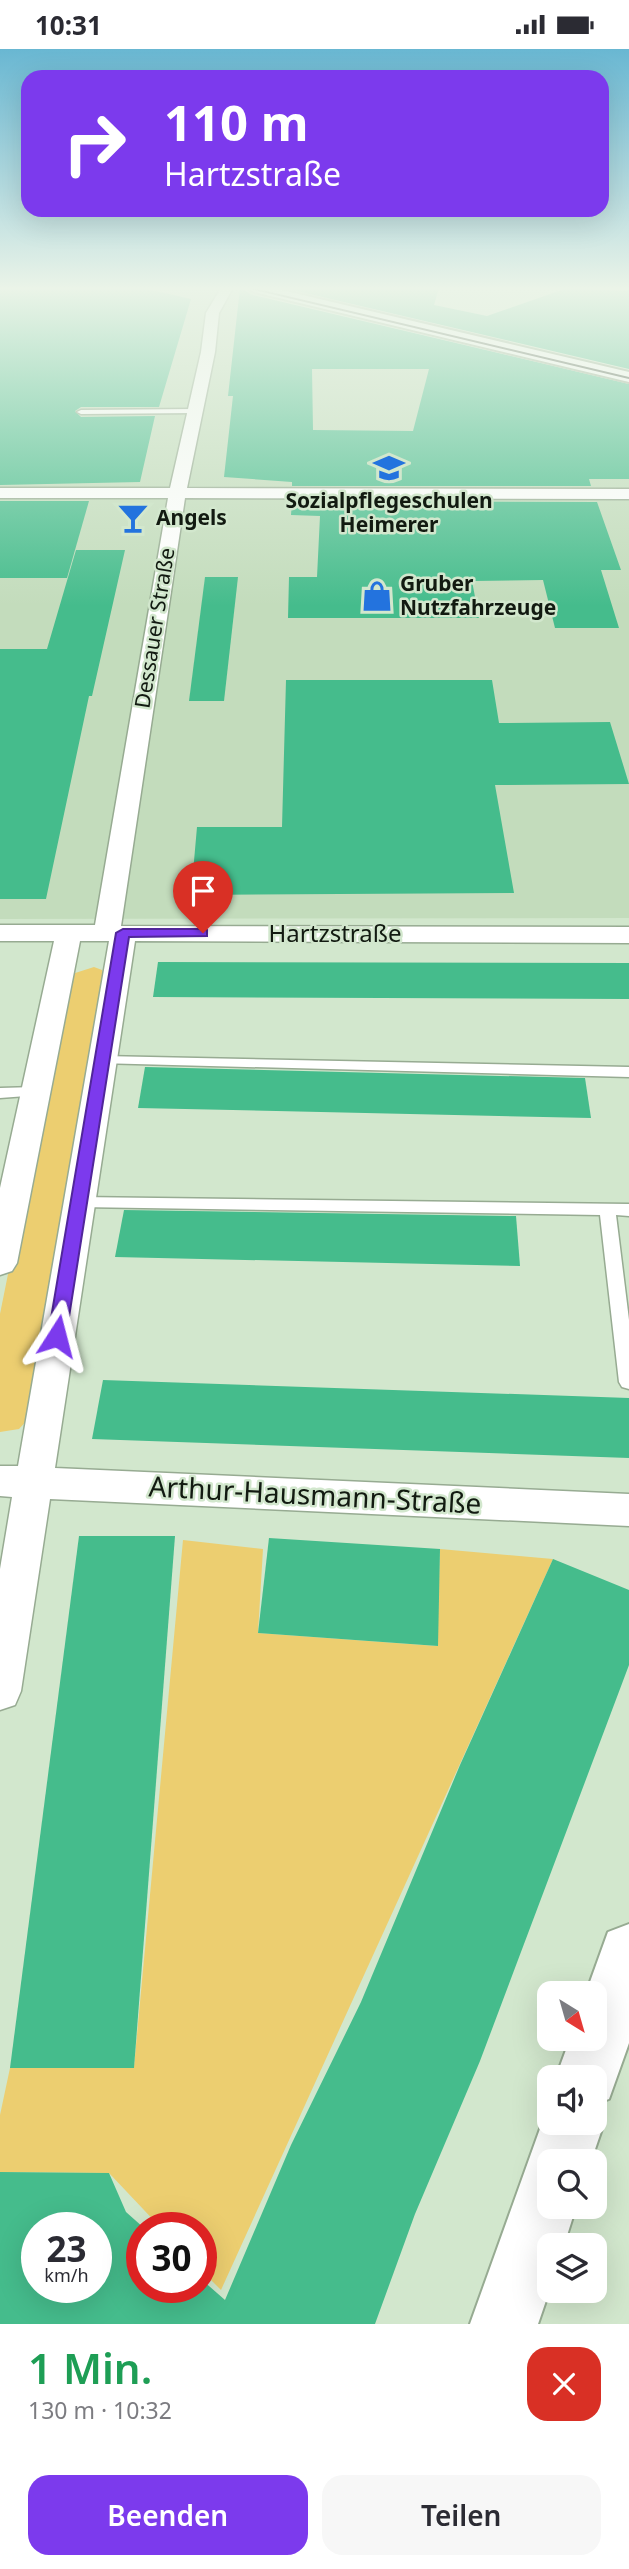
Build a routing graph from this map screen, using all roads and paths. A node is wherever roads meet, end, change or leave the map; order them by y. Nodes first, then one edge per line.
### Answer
1 (198, 394) edge
2 (83, 408) dead end
3 (195, 408) junction
4 (0, 493) edge
5 (178, 493) junction
6 (629, 493) edge
7 (0, 933) edge
8 (69, 933) junction
9 (115, 933) junction
10 (629, 935) edge
11 (103, 1060) junction
12 (629, 1072) edge
13 (35, 1092) junction
14 (0, 1093) edge
15 (79, 1202) junction
16 (607, 1210) junction
17 (629, 1210) edge
18 (0, 1263) edge
19 (628, 1383) edge
20 (16, 1481) edge
21 (629, 1510) edge
22 (0, 1691) edge
23 (629, 1953) edge
24 (591, 2065) edge
25 (539, 2219) edge
26 (503, 2324) edge

1 - 3 street, Dessauer Straße
2 - 3 lane
3 - 5 street, Dessauer Straße
4 - 5 street
5 - 6 street
5 - 9 street, Dessauer Straße
7 - 8 street, Hartzstraße
8 - 9 street, Hartzstraße
8 - 13 street
9 - 10 street, Hartzstraße
9 - 11 street, Dessauer Straße
11 - 12 lane
11 - 15 street, Dessauer Straße
13 - 14 lane
13 - 18 street
15 - 16 lane
15 - 20 street, Dessauer Straße
16 - 17 lane
16 - 19 lane
20 - 21 street, Arthur-Hausmann-Straße
20 - 22 street, Dessauer Straße
23 - 24 main road
25 - 26 main road

